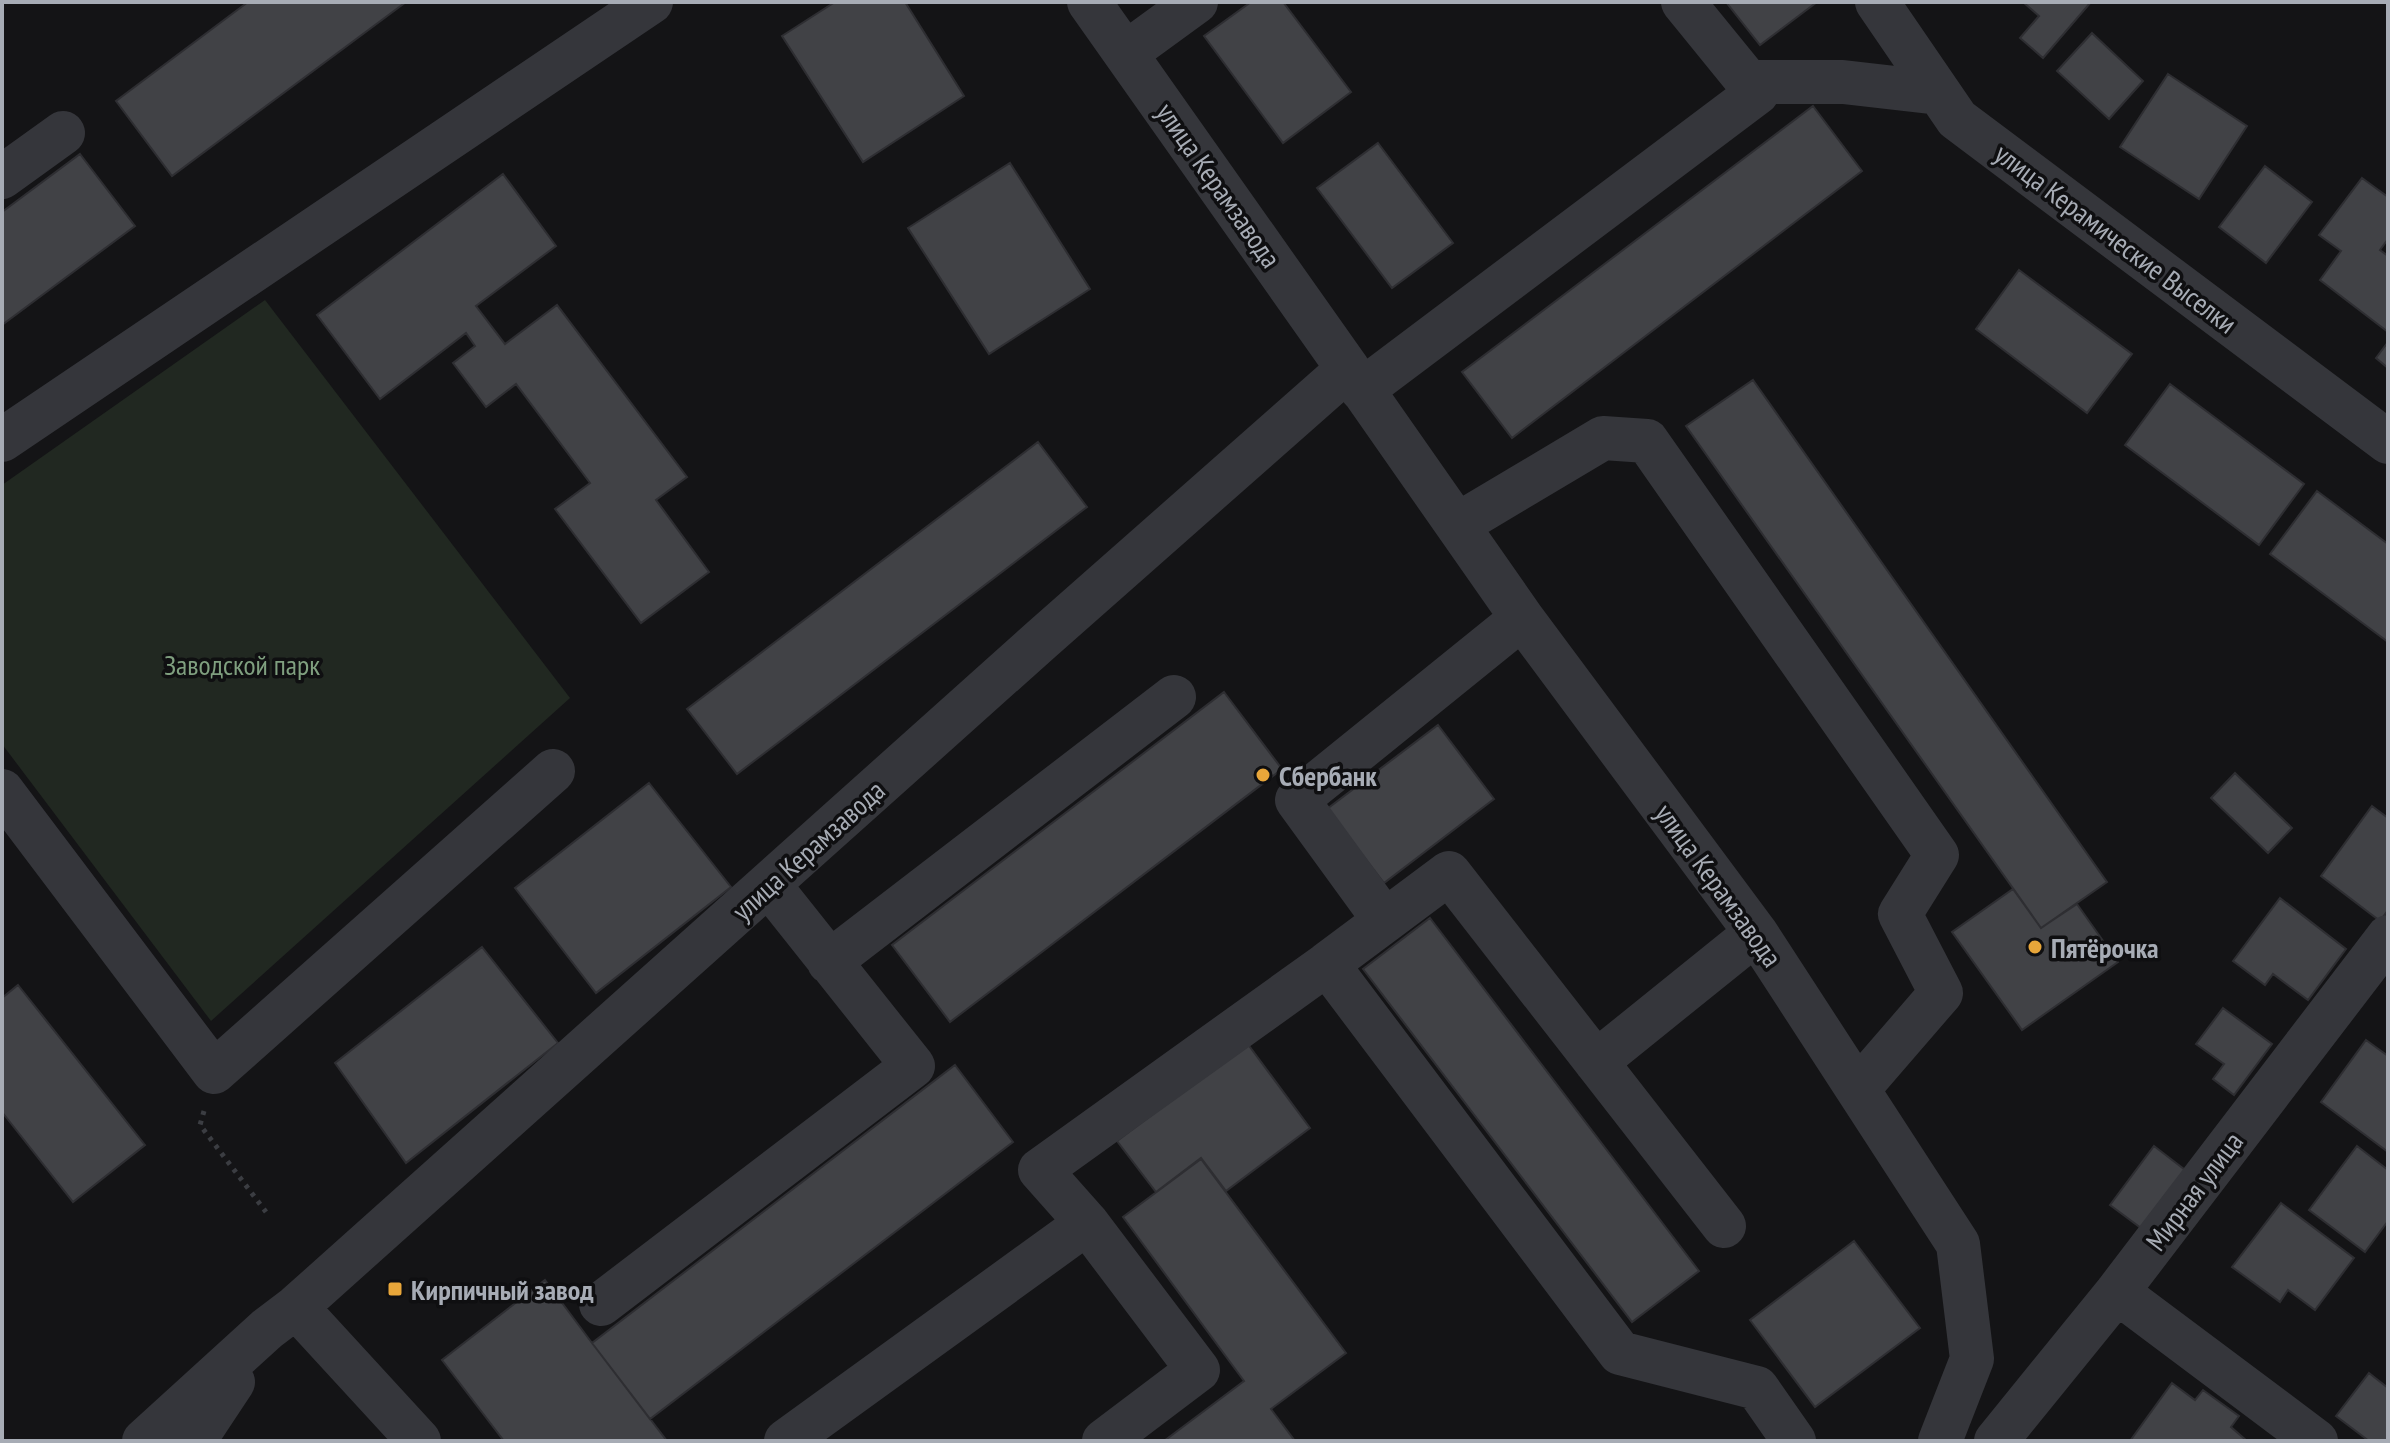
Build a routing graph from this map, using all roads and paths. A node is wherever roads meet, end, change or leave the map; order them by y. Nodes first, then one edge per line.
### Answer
1 (651, 2) edge
2 (1089, 2) edge
3 (1196, 2) edge
4 (1683, 2) edge
5 (1877, 2) edge
6 (1126, 53) junction
7 (1748, 82) junction
8 (1939, 93) junction
9 (63, 133) dead end
10 (2, 177) edge
11 (1355, 380) junction
12 (2, 440) edge
13 (2388, 442) edge
14 (1457, 525) junction
15 (1522, 618) junction
16 (1174, 697) dead end
17 (553, 771) dead end
18 (2, 791) edge
19 (769, 885) junction
20 (1385, 921) junction
21 (1756, 933) junction
22 (2388, 937) edge
23 (829, 962) junction
24 (1327, 964) junction
25 (1596, 1062) junction
26 (214, 1072) junction
27 (1858, 1089) junction
28 (266, 1212) dead end
29 (1087, 1223) junction
30 (1724, 1226) dead end
31 (2117, 1292) junction
32 (601, 1304) dead end
33 (281, 1318) junction
34 (144, 1441) edge
35 (194, 1441) edge
36 (419, 1441) edge
37 (786, 1441) edge
38 (1104, 1441) edge
39 (1794, 1441) edge
40 (1940, 1441) edge
41 (1996, 1441) edge
42 (2316, 1441) edge

1 - 12 street
2 - 6 street, улица Керамзавода
3 - 6 street
4 - 7 street
5 - 8 street, улица Керамические Выселки
6 - 11 street, улица Керамзавода
7 - 8 street
7 - 11 street
8 - 13 street, улица Керамические Выселки
9 - 10 street
11 - 14 street, улица Керамзавода
11 - 19 street, улица Керамзавода
14 - 15 street, улица Керамзавода
14 - 27 street
15 - 20 street
15 - 21 street, улица Керамзавода
16 - 23 street
17 - 26 street
18 - 26 street
19 - 23 street
19 - 33 street, улица Керамзавода
20 - 24 street
20 - 25 street
21 - 25 street
21 - 27 street, улица Керамзавода
22 - 31 street, Мирная улица
23 - 32 street
24 - 29 street
24 - 39 street
25 - 30 street
26 - 28 path
27 - 40 street, улица Керамзавода
29 - 37 street
29 - 38 street
31 - 41 street, Мирная улица
31 - 42 street
33 - 34 street
33 - 35 street
33 - 36 street

